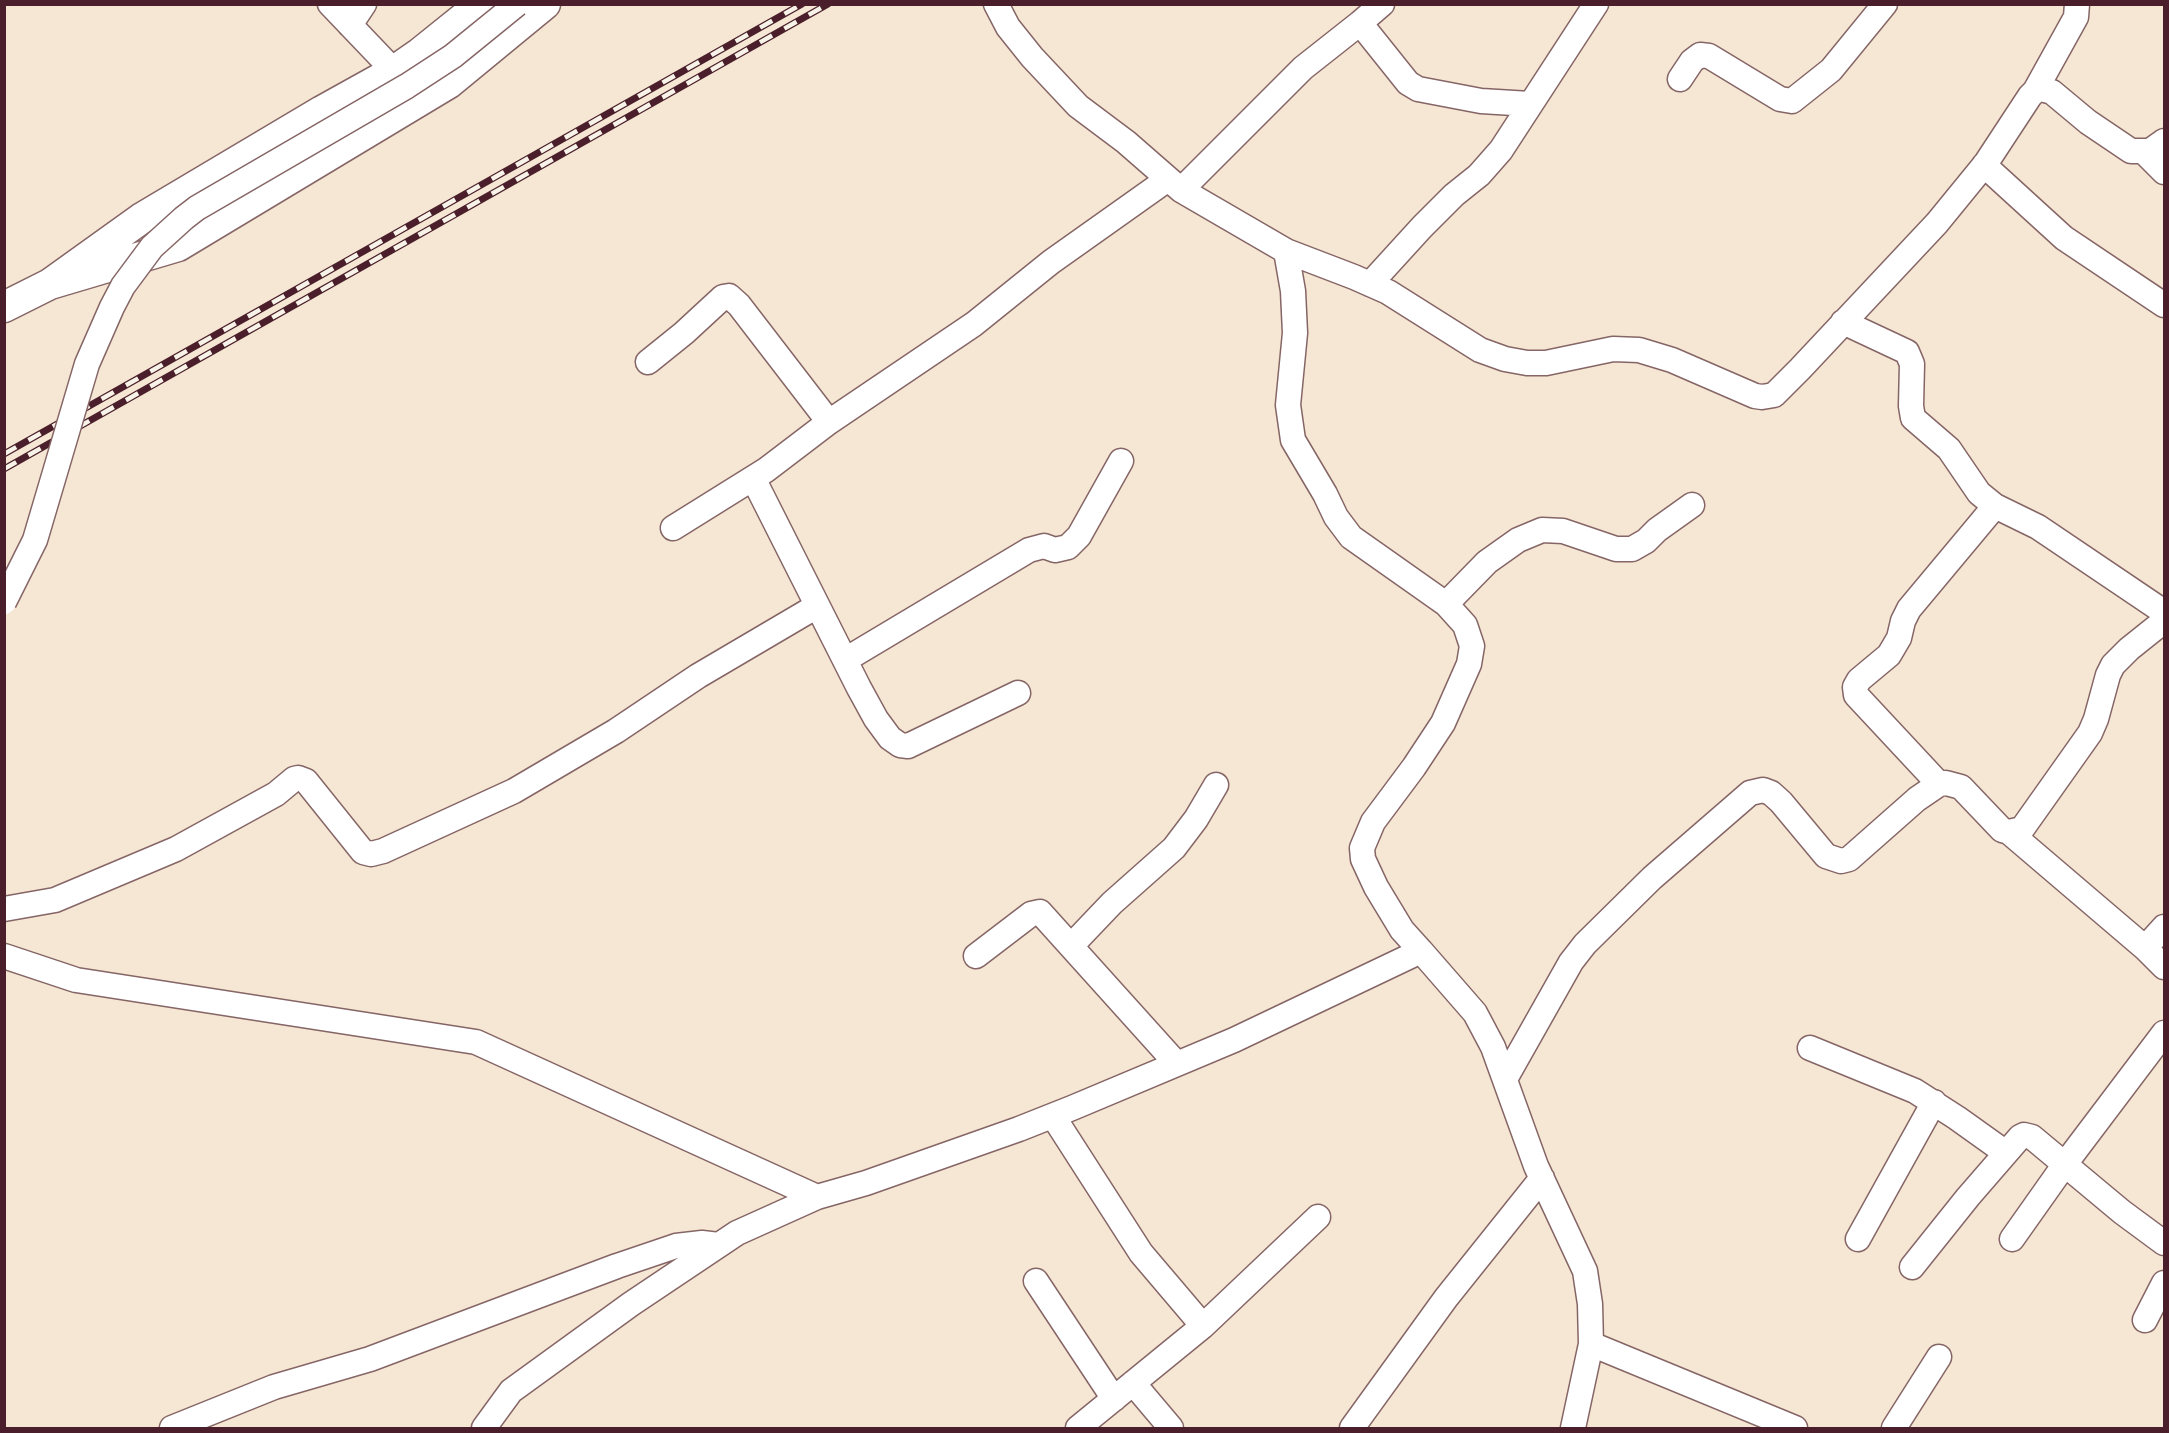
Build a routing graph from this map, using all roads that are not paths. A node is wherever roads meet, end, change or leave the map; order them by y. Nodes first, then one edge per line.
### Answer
1 (330, 4) edge
2 (364, 4) edge
3 (482, 4) edge
4 (517, 4) edge
5 (544, 4) edge
6 (996, 4) edge
7 (1382, 4) edge
8 (1596, 4) edge
9 (1886, 4) edge
10 (2077, 4) edge
11 (1360, 23) junction
12 (350, 25) junction
13 (394, 71) junction
14 (1680, 79) dead end
15 (2035, 91) junction
16 (1530, 104) junction
17 (2154, 146) edge
18 (1984, 165) junction
19 (2164, 172) edge
20 (1174, 184) junction
21 (1286, 250) junction
22 (50, 284) junction
23 (1370, 284) junction
24 (2164, 305) edge
25 (4, 307) edge
26 (1843, 322) junction
27 (648, 362) dead end
28 (830, 422) junction
29 (1121, 461) dead end
30 (753, 478) junction
31 (1692, 505) dead end
32 (1995, 506) junction
33 (673, 528) dead end
34 (4, 602) edge
35 (1446, 604) junction
36 (817, 606) junction
37 (2164, 612) edge
38 (2164, 621) edge
39 (845, 660) junction
40 (1018, 693) dead end
41 (1939, 784) junction
42 (1216, 785) dead end
43 (2009, 832) junction
44 (4, 909) edge
45 (2164, 927) edge
46 (1071, 946) junction
47 (2145, 948) junction
48 (1421, 951) junction
49 (4, 956) edge
50 (976, 956) dead end
51 (2164, 967) edge
52 (2164, 1033) edge
53 (1810, 1048) dead end
54 (1176, 1063) junction
55 (1505, 1079) junction
56 (1934, 1102) junction
57 (1053, 1116) junction
58 (2006, 1153) junction
59 (2065, 1164) junction
60 (1542, 1178) junction
61 (817, 1197) junction
62 (1318, 1218) dead end
63 (1858, 1239) dead end
64 (2012, 1239) dead end
65 (2164, 1243) edge
66 (719, 1245) junction
67 (1912, 1267) dead end
68 (1036, 1281) dead end
69 (2164, 1282) edge
70 (2145, 1320) dead end
71 (1203, 1326) junction
72 (1591, 1344) junction
73 (1939, 1357) dead end
74 (1133, 1383) junction
75 (1114, 1399) junction
76 (172, 1428) edge
77 (484, 1428) edge
78 (1078, 1428) edge
79 (1171, 1428) edge
80 (1352, 1428) edge
81 (1573, 1428) edge
82 (1795, 1428) edge
83 (1894, 1428) edge

1 - 12 street
2 - 12 street
3 - 13 main road
4 - 34 street, bridge
5 - 22 main road
6 - 20 street
7 - 11 street
8 - 16 street
9 - 14 street
10 - 15 street
11 - 16 street
11 - 20 street
12 - 13 street
13 - 22 main road
15 - 17 street
15 - 18 street
16 - 23 street
17 - 19 street
18 - 24 street
18 - 26 street
20 - 21 street
20 - 28 street
21 - 23 street
21 - 35 street
22 - 25 main road
23 - 26 street
26 - 32 street
27 - 28 street
28 - 30 street
29 - 39 street
30 - 33 street
30 - 36 street
31 - 35 street
32 - 37 street
32 - 41 street
35 - 48 street
36 - 39 street
36 - 44 street
38 - 43 street
39 - 40 street
41 - 43 street
41 - 55 street
42 - 46 street
43 - 47 street
45 - 47 street
46 - 50 street
46 - 54 street
47 - 51 street
48 - 54 street
48 - 55 street
49 - 61 street
52 - 59 street
53 - 56 street
54 - 57 street
55 - 60 street
56 - 58 street
56 - 63 street
57 - 61 street
57 - 71 street
58 - 59 street
58 - 67 street
59 - 64 street
59 - 65 street
60 - 72 street
60 - 80 street
61 - 66 street
62 - 71 street
66 - 76 street
66 - 77 street
68 - 75 street
69 - 70 street
71 - 74 street
72 - 81 street
72 - 82 street
73 - 83 street
74 - 75 street
74 - 79 street
75 - 78 street

